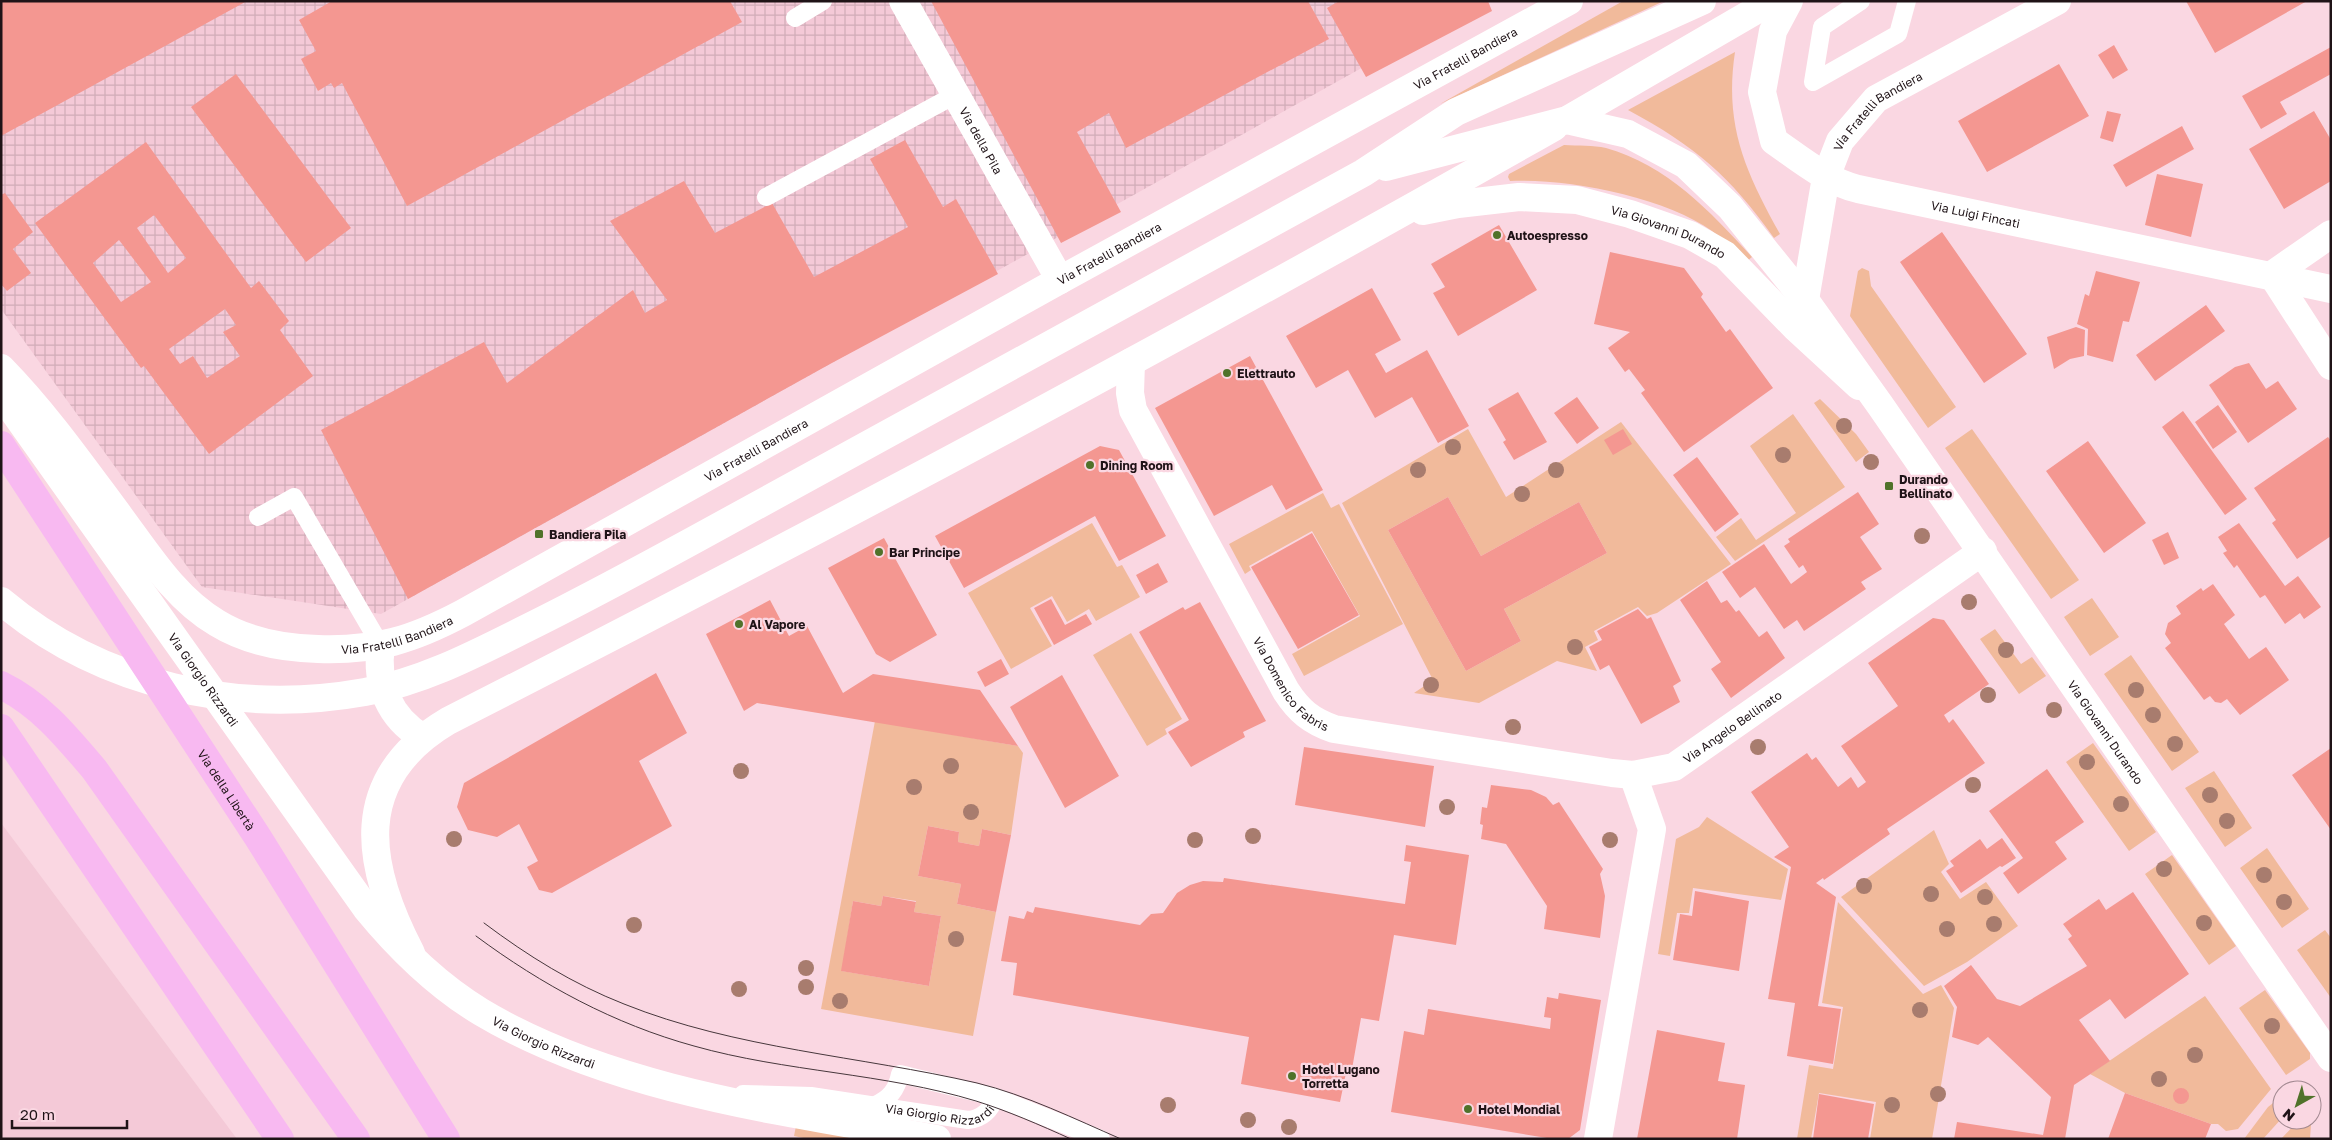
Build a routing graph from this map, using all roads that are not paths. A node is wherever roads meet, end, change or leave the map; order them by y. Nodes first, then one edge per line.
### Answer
1 (823, 1) edge
2 (903, 1) edge
3 (1569, 1) edge
4 (1702, 1) edge
5 (1772, 1) edge
6 (1789, 1) edge
7 (1861, 1) edge
8 (1907, 1) edge
9 (2057, 1) edge
10 (795, 18) dead end
11 (955, 95) junction
12 (1566, 120) junction
13 (1362, 173) junction
14 (1826, 177) junction
15 (766, 197) dead end
16 (1399, 216) junction
17 (2331, 234) edge
18 (2272, 275) junction
19 (1060, 280) junction
20 (2331, 289) edge
21 (1805, 300) junction
22 (1131, 362) junction
23 (2331, 366) edge
24 (1, 368) edge
25 (1, 394) edge
26 (1880, 405) junction
27 (1, 445) edge
28 (258, 517) dead end
29 (1983, 551) junction
30 (1, 601) edge
31 (381, 646) junction
32 (1, 685) edge
33 (1, 728) edge
34 (422, 737) junction
35 (1632, 775) junction
36 (414, 958) junction
37 (2331, 1058) edge
38 (693, 1092) junction
39 (995, 1097) junction
40 (875, 1105) junction
41 (280, 1139) edge
42 (356, 1139) edge
43 (446, 1139) edge
44 (937, 1139) edge
45 (1101, 1139) edge
46 (1598, 1139) edge

1 - 10 lane
2 - 11 street, Via della Pila
3 - 19 street, Via Fratelli Bandiera
4 - 13 street
5 - 12 street
6 - 14 street, Via Luigi Fincati
7 - 8 lane
9 - 14 street, Via Fratelli Bandiera
11 - 15 lane
11 - 19 street, Via della Pila
12 - 13 street
12 - 16 street
12 - 21 street, Via Giovanni Durando
13 - 30 street
14 - 18 street, Via Luigi Fincati
14 - 21 street, Via Fratelli Bandiera
16 - 22 street
16 - 26 street, Via Giovanni Durando
17 - 18 street
18 - 20 street, Via Luigi Fincati
18 - 23 street
19 - 31 street, Via Fratelli Bandiera
21 - 26 street, Via Giovanni Durando
22 - 34 street
22 - 35 street, Via Domenico Fabris
24 - 31 street, Via Fratelli Bandiera
25 - 36 street, Via Giorgio Rizzardi
26 - 29 street, Via Giovanni Durando
27 - 43 highway, Via della Libertà
28 - 31 lane
29 - 35 street, Via Angelo Bellinato
29 - 37 street, Via Giovanni Durando
31 - 34 street
32 - 42 highway
33 - 41 highway
34 - 36 street, Via Giorgio Rizzardi
35 - 46 street
36 - 38 street, Via Giorgio Rizzardi
38 - 40 lane, Via Giorgio Rizzardi
38 - 44 street, Via Giorgio Rizzardi
39 - 40 lane, Via Giorgio Rizzardi
39 - 40 lane, Via Giorgio Rizzardi
39 - 45 lane, Via Giorgio Rizzardi

